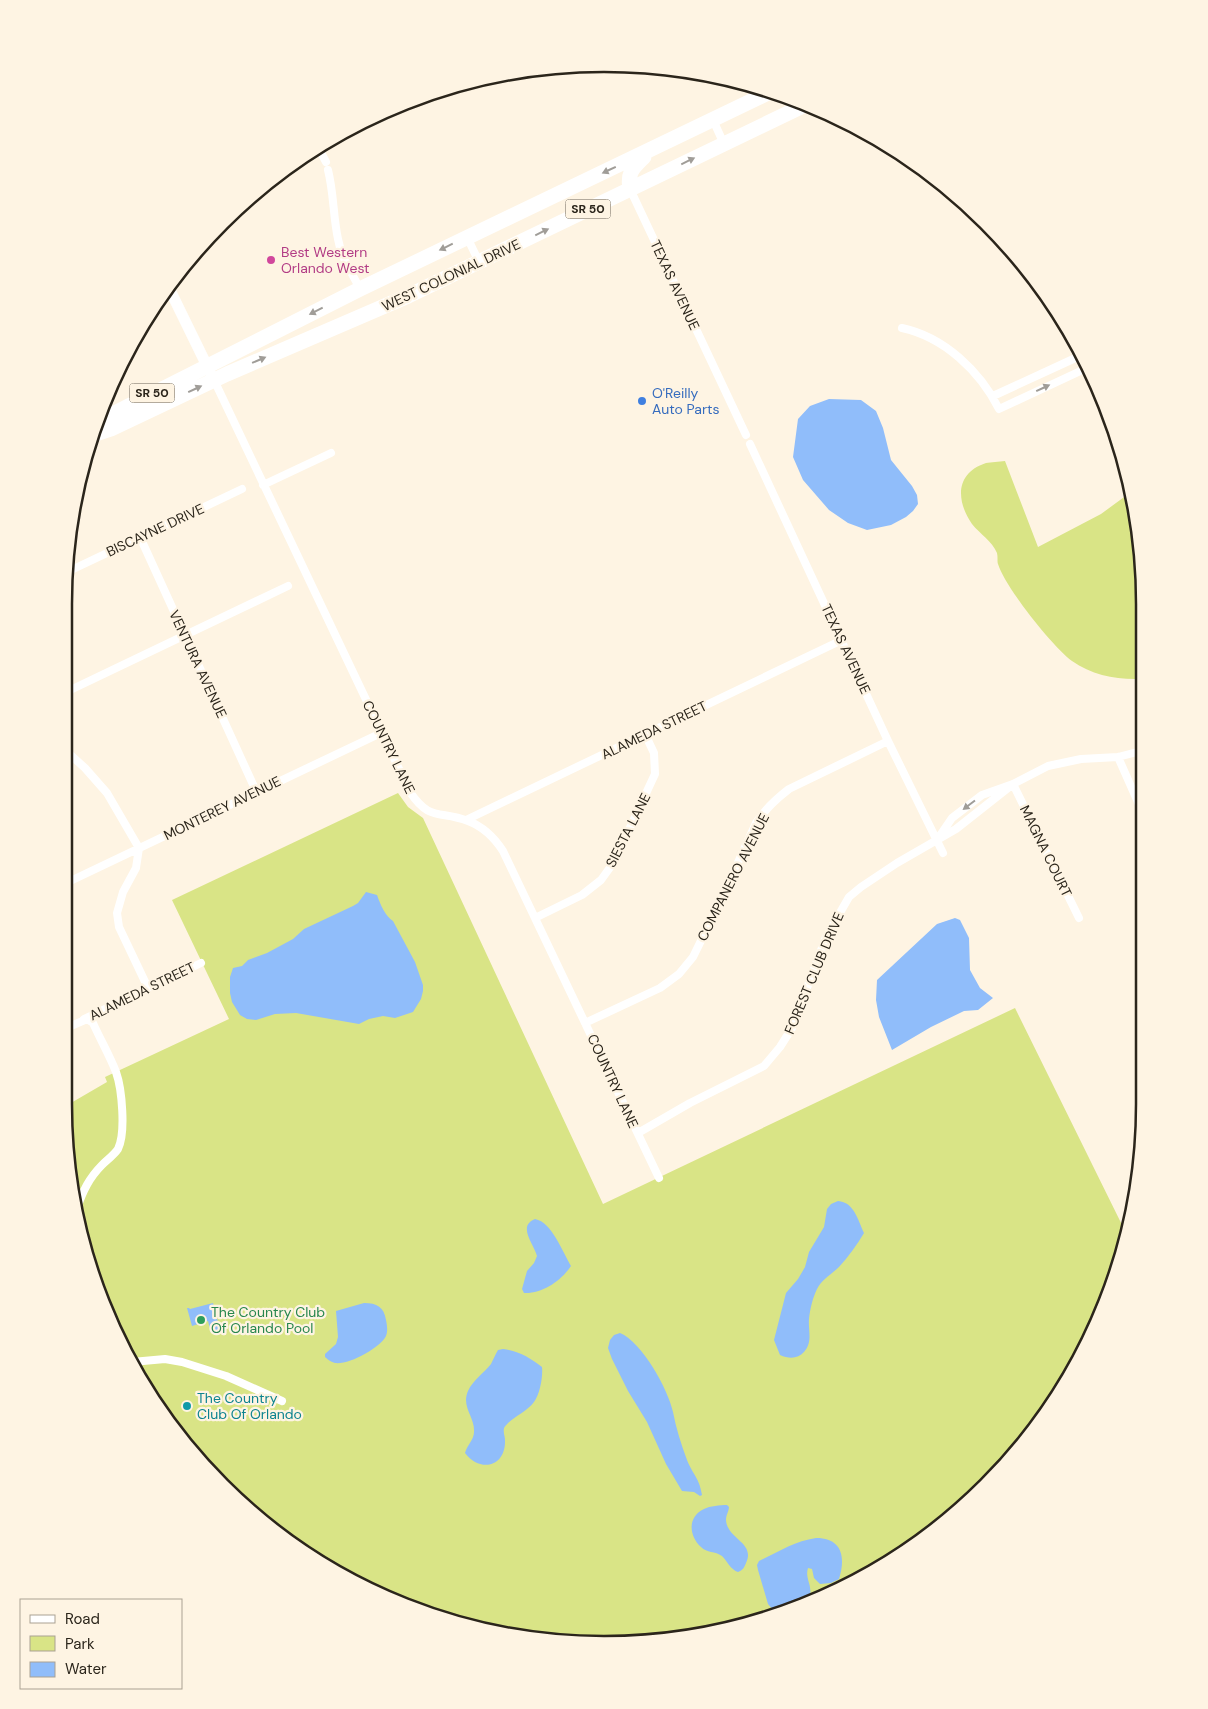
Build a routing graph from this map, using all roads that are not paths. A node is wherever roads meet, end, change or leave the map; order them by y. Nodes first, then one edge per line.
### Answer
1 (761, 97) edge
2 (796, 109) edge
3 (713, 120) junction
4 (724, 144) junction
5 (653, 149) junction
6 (321, 154) edge
7 (630, 189) junction
8 (467, 237) junction
9 (479, 262) junction
10 (360, 289) junction
11 (172, 294) edge
12 (902, 328) dead end
13 (1075, 358) edge
14 (207, 366) junction
15 (1082, 370) edge
16 (214, 380) junction
17 (993, 396) junction
18 (107, 417) edge
19 (101, 432) edge
20 (746, 435) dead end
21 (750, 444) dead end
22 (331, 453) dead end
23 (263, 485) junction
24 (242, 489) dead end
25 (140, 537) junction
26 (74, 569) edge
27 (288, 586) dead end
28 (184, 636) junction
29 (842, 640) junction
30 (72, 689) edge
31 (381, 733) junction
32 (645, 734) junction
33 (888, 741) junction
34 (1136, 752) edge
35 (72, 756) edge
36 (1118, 757) junction
37 (1013, 784) junction
38 (256, 791) junction
39 (1136, 798) edge
40 (466, 820) junction
41 (937, 840) junction
42 (138, 848) junction
43 (943, 853) dead end
44 (72, 880) edge
45 (535, 918) junction
46 (1079, 918) dead end
47 (201, 963) dead end
48 (148, 988) junction
49 (82, 1020) junction
50 (585, 1022) junction
51 (72, 1025) edge
52 (638, 1133) junction
53 (659, 1178) dead end
54 (81, 1196) edge
55 (139, 1361) edge
56 (282, 1400) dead end

1 - 3 highway, WEST COLONIAL DRIVE / SR 50
2 - 4 highway, WEST COLONIAL DRIVE / SR 50
3 - 4 street
3 - 5 highway, WEST COLONIAL DRIVE / SR 50
7 -> 4 highway, WEST COLONIAL DRIVE / SR 50
5 - 7 highway
5 -> 8 highway, WEST COLONIAL DRIVE / SR 50
6 - 10 street
9 -> 7 highway, WEST COLONIAL DRIVE / SR 50
7 - 20 street, TEXAS AVENUE
8 - 9 street
8 -> 10 highway, WEST COLONIAL DRIVE / SR 50
16 -> 9 highway, WEST COLONIAL DRIVE / SR 50
10 -> 14 highway, WEST COLONIAL DRIVE / SR 50
11 - 14 street
12 - 17 street
13 - 17 street
14 - 16 street
14 - 18 highway, WEST COLONIAL DRIVE / SR 50
17 -> 15 street
19 -> 16 highway, WEST COLONIAL DRIVE / SR 50
16 - 23 street, COUNTRY LANE
21 - 29 street, TEXAS AVENUE
22 - 23 street
23 - 31 street, COUNTRY LANE
24 - 25 street, BISCAYNE DRIVE
25 - 26 street, BISCAYNE DRIVE
25 - 28 street, VENTURA AVENUE
27 - 28 street
28 - 30 street
28 - 38 street, VENTURA AVENUE
29 - 32 street, ALAMEDA STREET
29 - 33 street, TEXAS AVENUE
31 - 38 street, MONTEREY AVENUE
31 - 40 street, COUNTRY LANE
32 - 40 street, ALAMEDA STREET
32 - 45 street, SIESTA LANE
33 - 41 street, TEXAS AVENUE
33 - 50 street, COMPANERO AVENUE
34 - 36 street, FOREST CLUB DRIVE
35 - 42 street
36 - 37 street, FOREST CLUB DRIVE
36 - 39 street
37 - 41 street, FOREST CLUB DRIVE
37 -> 41 street, FOREST CLUB DRIVE
37 - 46 street, MAGNA COURT
38 - 42 street, MONTEREY AVENUE
40 - 45 street, COUNTRY LANE
41 - 43 street, TEXAS AVENUE
41 - 52 street, FOREST CLUB DRIVE
42 - 44 street, MONTEREY AVENUE
42 - 48 street
45 - 50 street, COUNTRY LANE
47 - 48 street, ALAMEDA STREET
48 - 49 street, ALAMEDA STREET
49 - 51 street, ALAMEDA STREET
49 - 54 street
50 - 52 street, COUNTRY LANE
52 - 53 street, COUNTRY LANE
55 - 56 street

